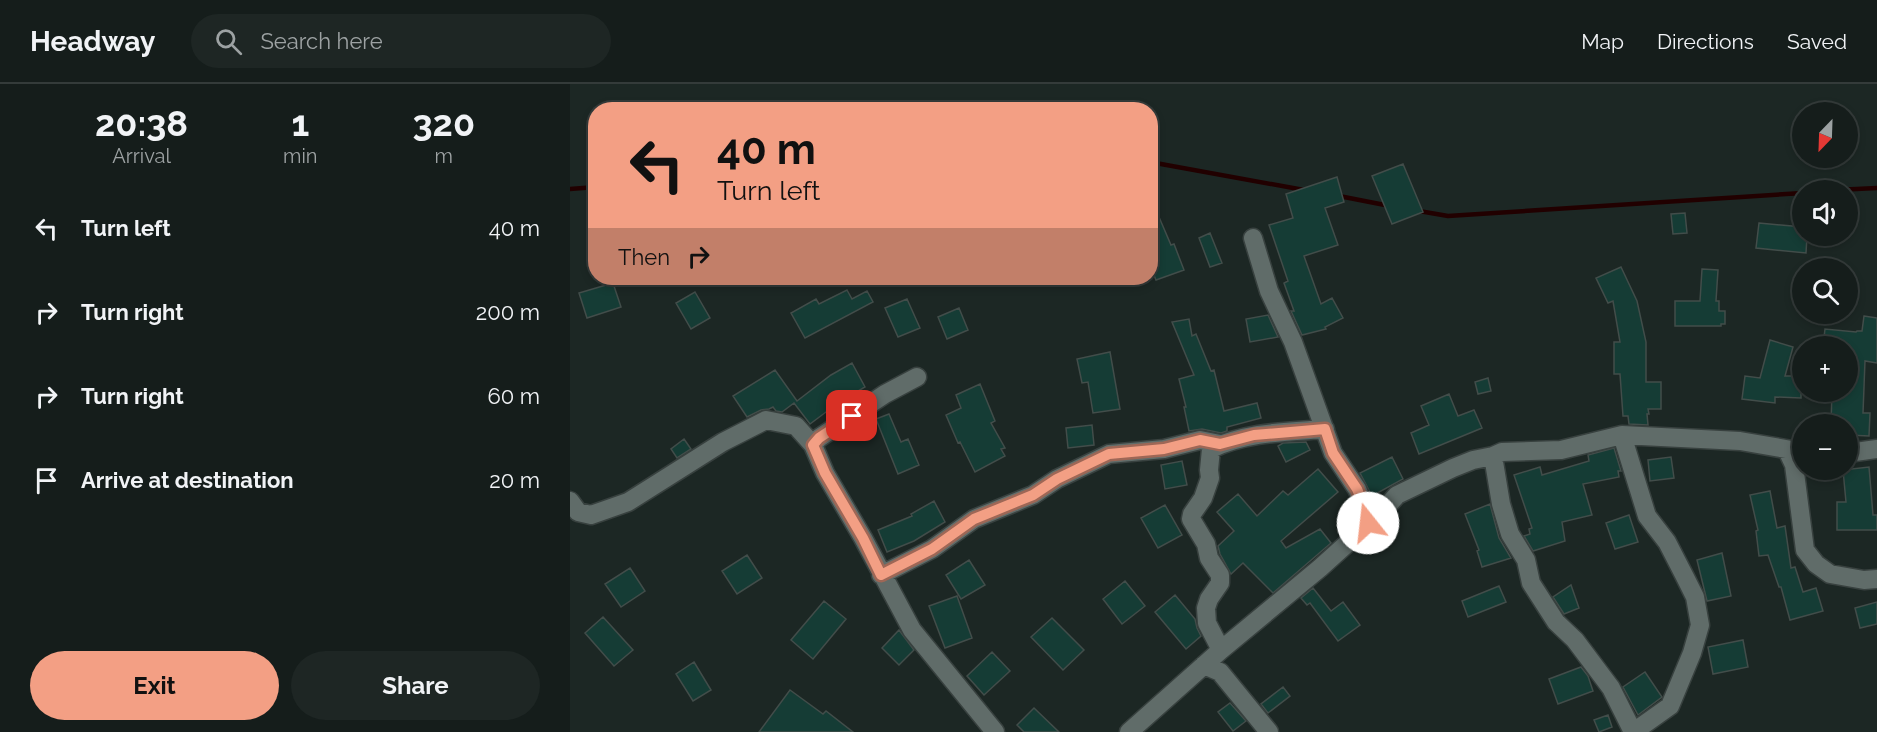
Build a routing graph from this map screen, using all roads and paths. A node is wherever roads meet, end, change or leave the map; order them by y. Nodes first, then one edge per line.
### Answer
1 (1253, 238) dead end
2 (917, 377) dead end
3 (1325, 429) junction
4 (1622, 435) junction
5 (1220, 444) junction
6 (813, 445) junction
7 (1877, 449) edge
8 (1792, 450) edge
9 (1858, 452) edge
10 (1493, 456) junction
11 (1796, 480) edge
12 (570, 501) edge
13 (1368, 523) junction
14 (881, 575) junction
15 (1877, 579) edge
16 (1221, 650) junction
17 (1204, 665) junction
18 (995, 732) edge
19 (1129, 732) edge
20 (1269, 732) edge
21 (1634, 732) edge

1 - 3 street
2 - 6 street
3 - 5 street
3 - 13 street
4 - 8 street
4 - 10 street
4 - 21 street
5 - 14 street
5 - 16 street
6 - 12 street
6 - 14 street
7 - 9 street
10 - 13 street
10 - 21 street
11 - 15 street
13 - 16 street
14 - 18 street
16 - 17 street
17 - 19 street
17 - 20 street

